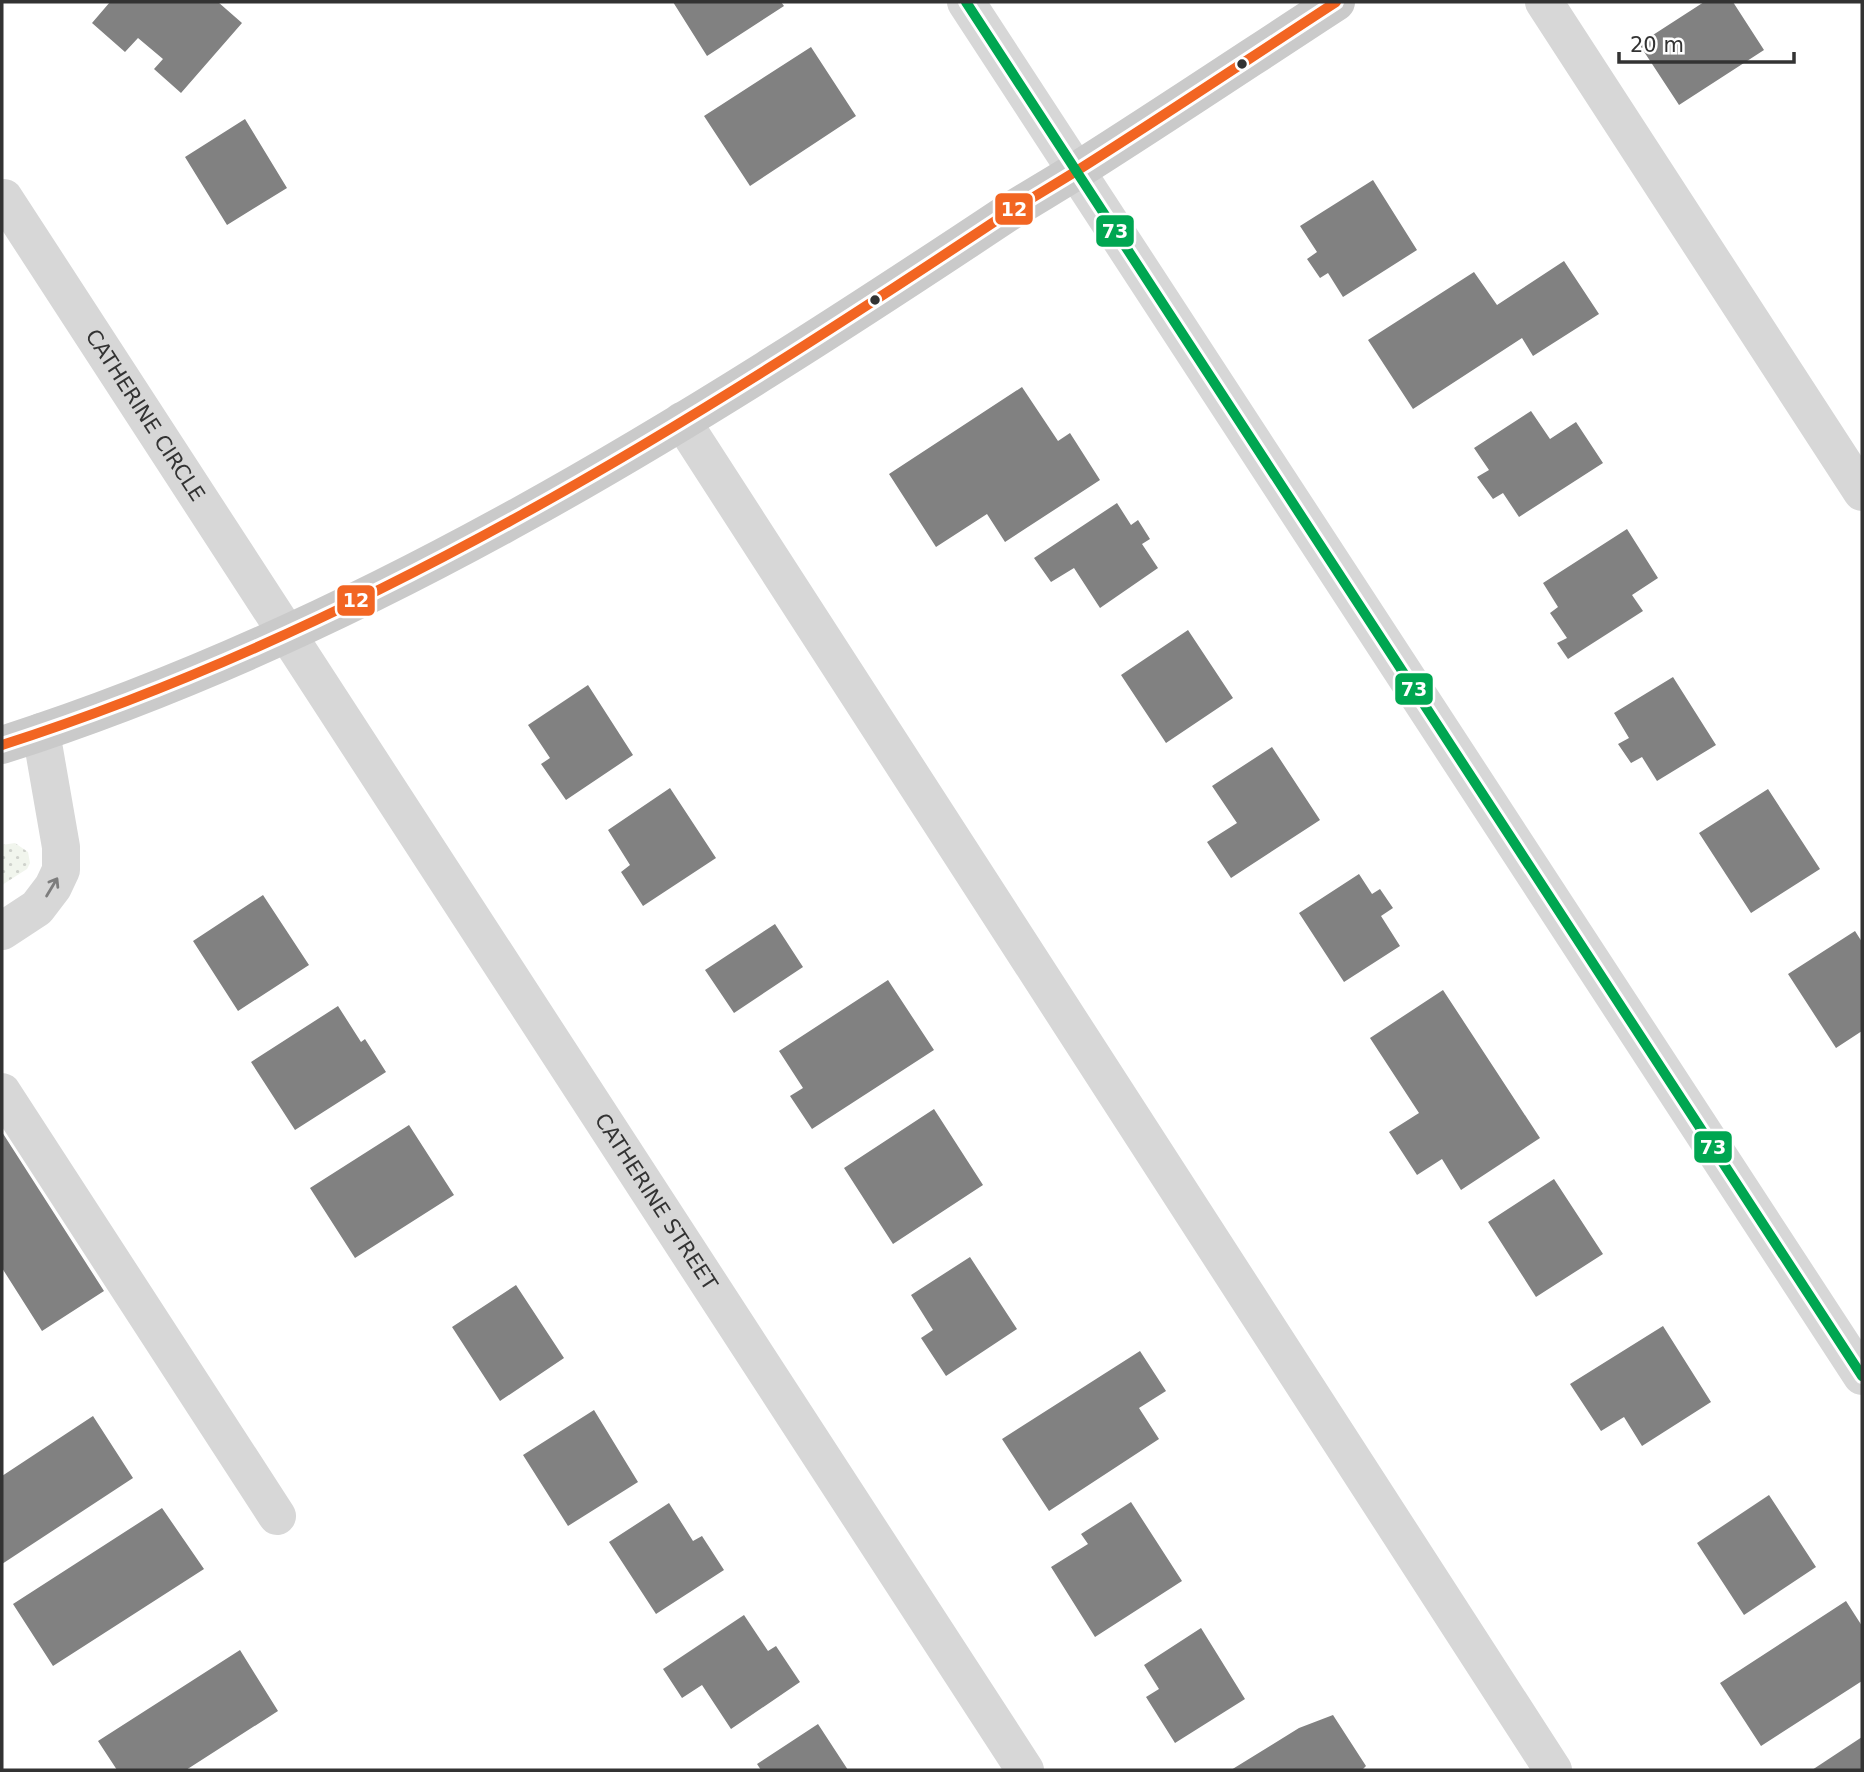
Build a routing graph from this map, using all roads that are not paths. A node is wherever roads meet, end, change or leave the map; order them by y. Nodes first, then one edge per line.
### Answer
1 (966, 2) edge
2 (1336, 2) edge
3 (1544, 2) edge
4 (1076, 171) junction
5 (4, 198) dead end
6 (682, 421) junction
7 (1862, 492) edge
8 (287, 634) junction
9 (41, 732) junction
10 (2, 745) edge
11 (2, 932) edge
12 (2, 1093) edge
13 (1862, 1376) edge
14 (277, 1516) dead end
15 (1025, 1770) edge
16 (1553, 1770) edge

1 - 4 street
2 - 4 main road
3 - 7 street
4 - 6 main road
4 - 13 street
5 - 8 street, CATHERINE CIRCLE
6 - 8 main road
6 - 16 street
8 - 9 main road
8 - 15 street, CATHERINE STREET
9 - 10 main road
11 -> 9 street
12 - 14 street

